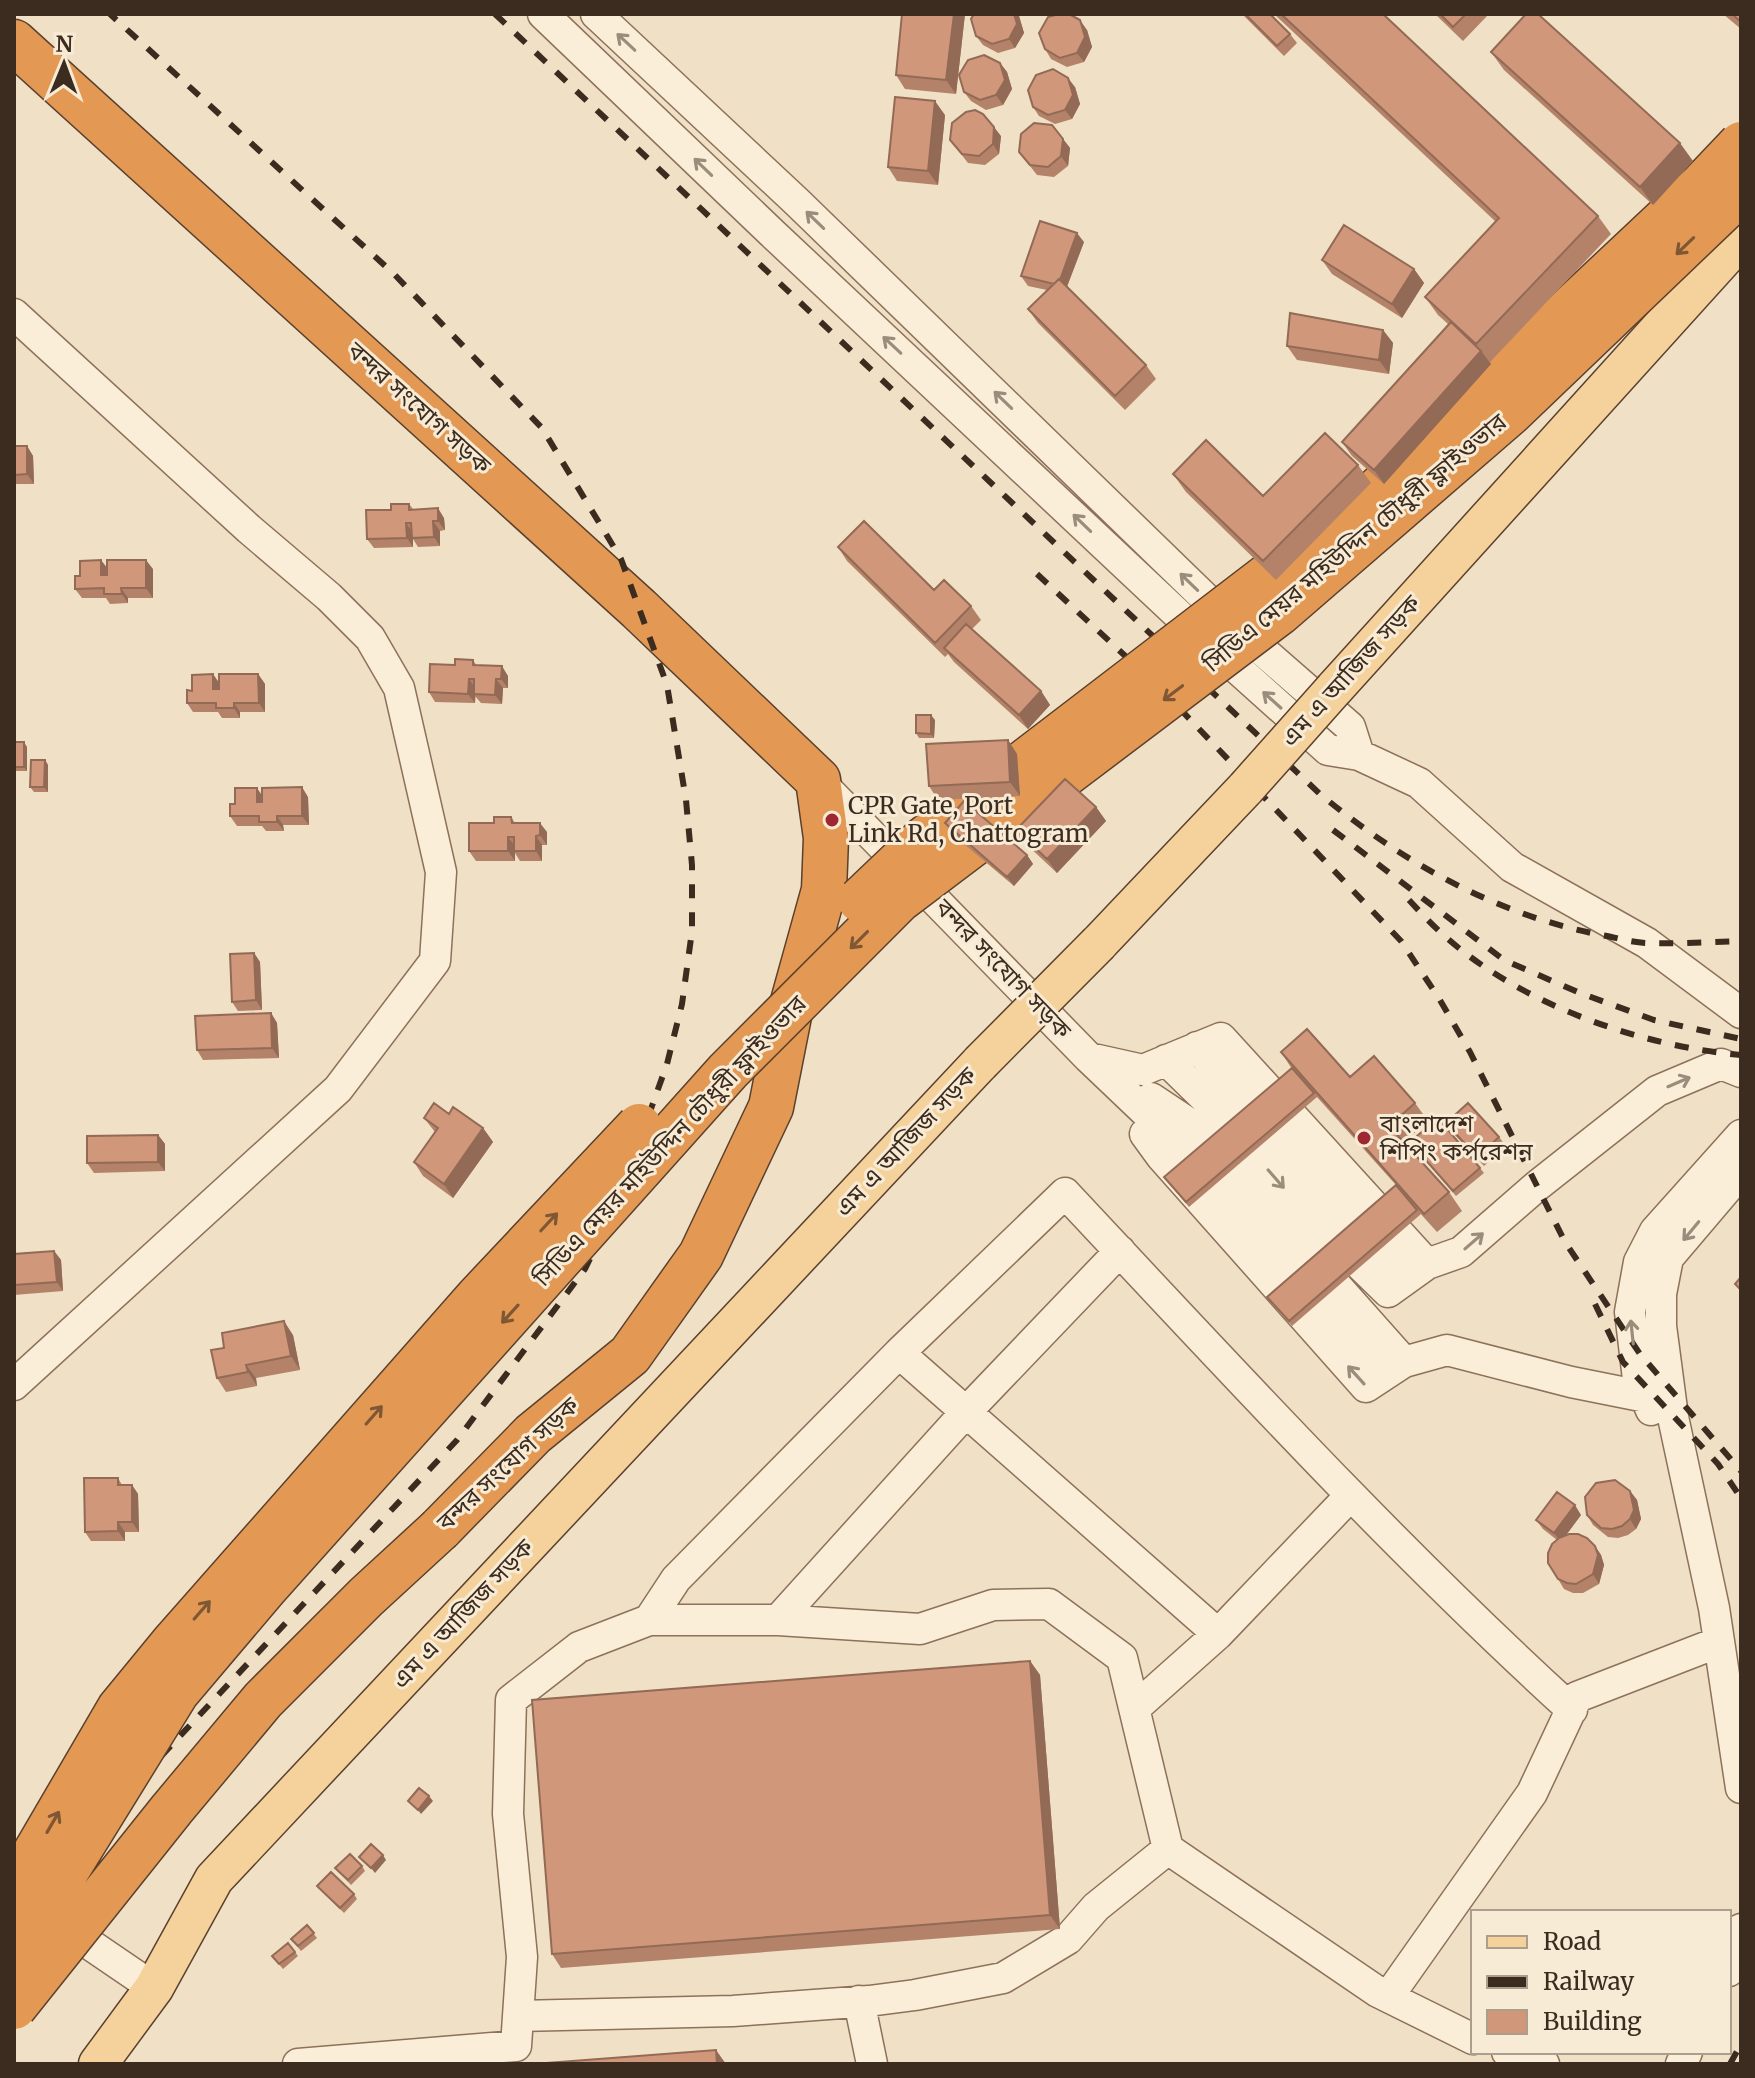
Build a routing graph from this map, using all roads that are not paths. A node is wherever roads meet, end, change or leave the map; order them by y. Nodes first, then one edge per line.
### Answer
1 (543, 14) edge
2 (596, 14) edge
3 (14, 42) edge
4 (1741, 144) edge
5 (1741, 192) edge
6 (1741, 239) edge
7 (14, 314) edge
8 (1359, 755) junction
9 (818, 780) junction
10 (1741, 1013) edge
11 (1089, 1058) junction
12 (1166, 1060) junction
13 (1741, 1072) edge
14 (1741, 1135) edge
15 (1739, 1179) edge
16 (1120, 1251) junction
17 (1416, 1271) junction
18 (899, 1353) junction
19 (1394, 1367) junction
20 (14, 1385) edge
21 (1657, 1398) junction
22 (966, 1412) junction
23 (1350, 1496) junction
24 (649, 1620) junction
25 (778, 1620) junction
26 (1218, 1634) junction
27 (1719, 1642) junction
28 (1135, 1708) junction
29 (1572, 1710) junction
30 (1741, 1788) edge
31 (1168, 1849) junction
32 (14, 1889) edge
33 (1741, 1929) edge
34 (14, 1956) edge
35 (1731, 1967) edge
36 (154, 1988) junction
37 (1388, 1997) junction
38 (859, 2001) junction
39 (14, 2007) edge
40 (518, 2016) junction
41 (1471, 2038) edge
42 (1513, 2054) edge
43 (98, 2064) edge
44 (298, 2064) edge
45 (872, 2064) edge
46 (1544, 2064) edge

8 -> 1 street
8 -> 2 street
3 - 9 highway, বন্দর সংযোগ সড়ক
32 -> 4 highway, bridge
5 -> 34 highway, সিডিএ মেয়র মহিউদ্দিন চৌধুরী ফ্লাইওভার, bridge
6 - 36 main road, এম এ আজিজ সড়ক, bridge
7 - 20 street
8 - 10 street
9 - 11 street, বন্দর সংযোগ সড়ক
9 - 39 highway, বন্দর সংযোগ সড়ক, bridge
11 - 12 street, বন্দর সংযোগ সড়ক
11 - 19 street
19 -> 11 street
12 - 17 street, বন্দর সংযোগ সড়ক
12 -> 17 street
17 -> 13 street
21 -> 14 street
15 -> 21 street
16 - 18 street
16 - 22 street
16 - 23 street
18 - 22 street
18 - 24 street
19 - 21 street
21 - 27 street
22 - 25 street
22 - 26 street
23 - 26 street
23 - 29 street
24 - 25 street
24 - 40 street
25 - 28 street
26 - 28 street
27 - 29 street
27 - 30 street
28 - 31 street
29 - 37 street
31 - 37 street
31 - 38 street
32 - 36 street
33 - 35 street
36 - 43 main road, এম এ আজিজ সড়ক
37 - 41 street
38 - 40 street
38 - 45 street
40 - 44 street
42 - 46 street

